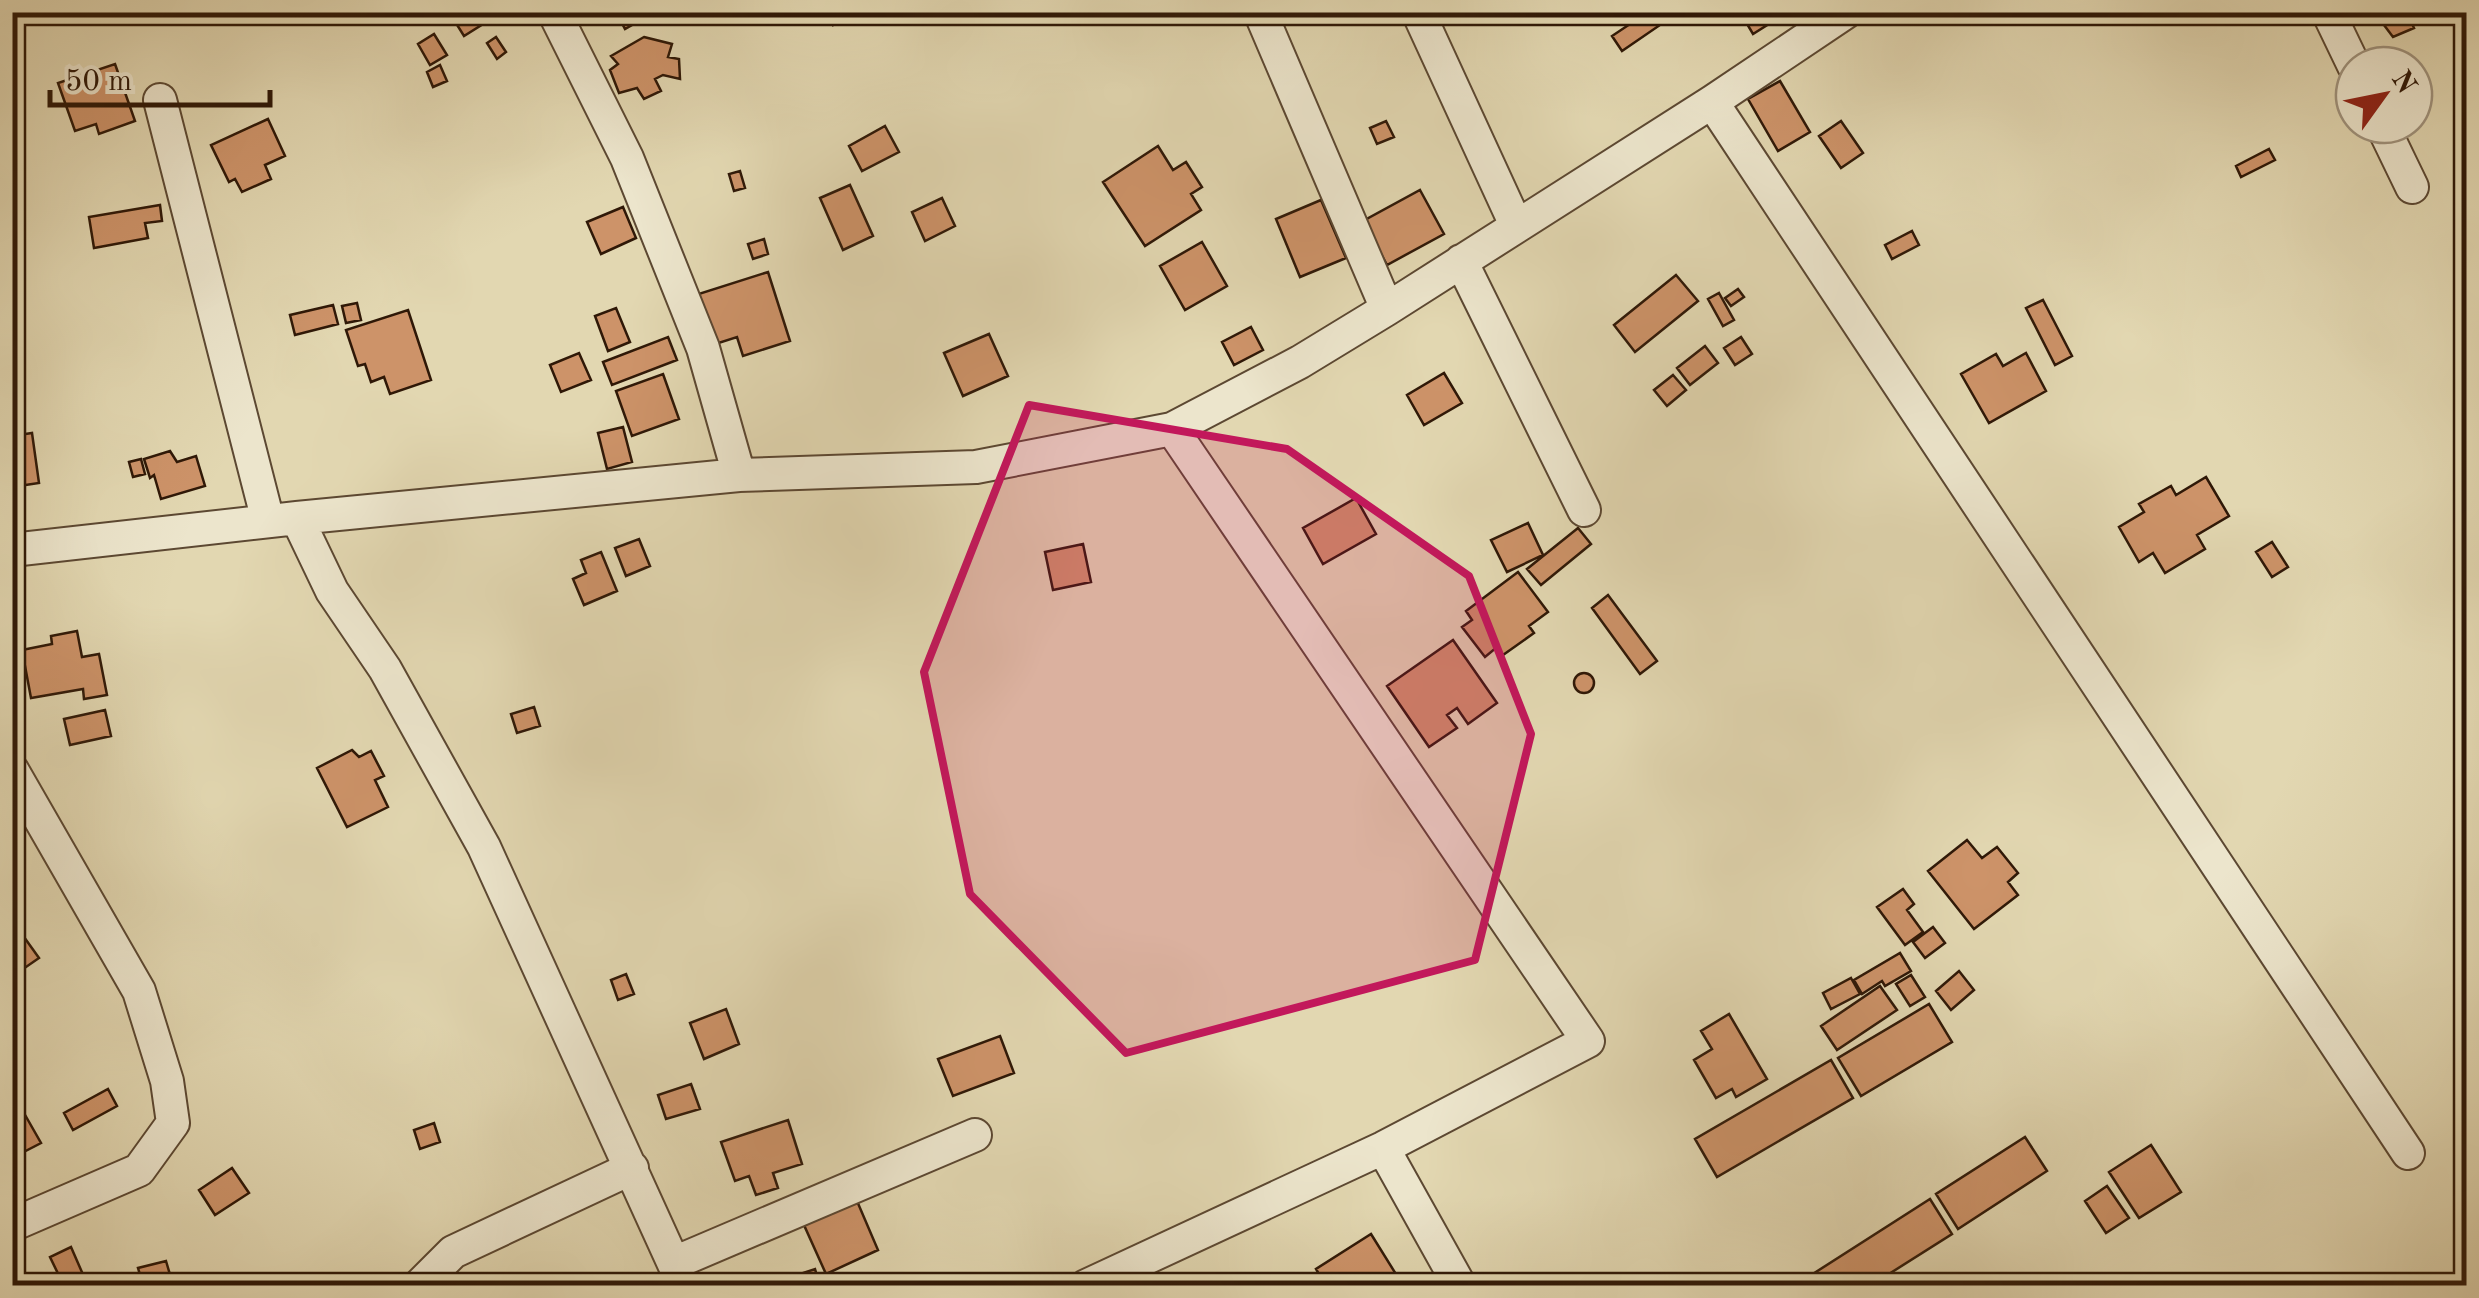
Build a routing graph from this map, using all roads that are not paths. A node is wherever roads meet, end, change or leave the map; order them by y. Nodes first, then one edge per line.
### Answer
1 (554, 12) edge
2 (1260, 12) edge
3 (1418, 12) edge
4 (1846, 12) edge
5 (2328, 12) edge
6 (2344, 45) edge
7 (160, 100) dead end
8 (1712, 102) junction
9 (2392, 145) edge
10 (2412, 187) dead end
11 (1516, 225) junction
12 (1461, 261) junction
13 (1387, 309) junction
14 (1172, 429) junction
15 (739, 475) junction
16 (1584, 510) dead end
17 (282, 520) junction
18 (12, 550) edge
19 (12, 770) edge
20 (975, 1135) dead end
21 (1383, 1148) junction
22 (2408, 1153) dead end
23 (632, 1168) junction
24 (12, 1225) edge
25 (679, 1274) edge
26 (419, 1286) edge
27 (1086, 1286) edge
28 (1460, 1286) edge

1 - 15 street
2 - 13 street
3 - 11 street
4 - 8 street
5 - 6 street
7 - 17 street
8 - 11 street
8 - 22 street
9 - 10 street
11 - 12 street
12 - 13 street
12 - 16 street
13 - 14 street
14 - 15 street
14 - 21 street
15 - 17 street
17 - 18 street
17 - 23 street
19 - 24 street
20 - 25 street
21 - 27 street
21 - 28 street
23 - 25 street
23 - 26 street

